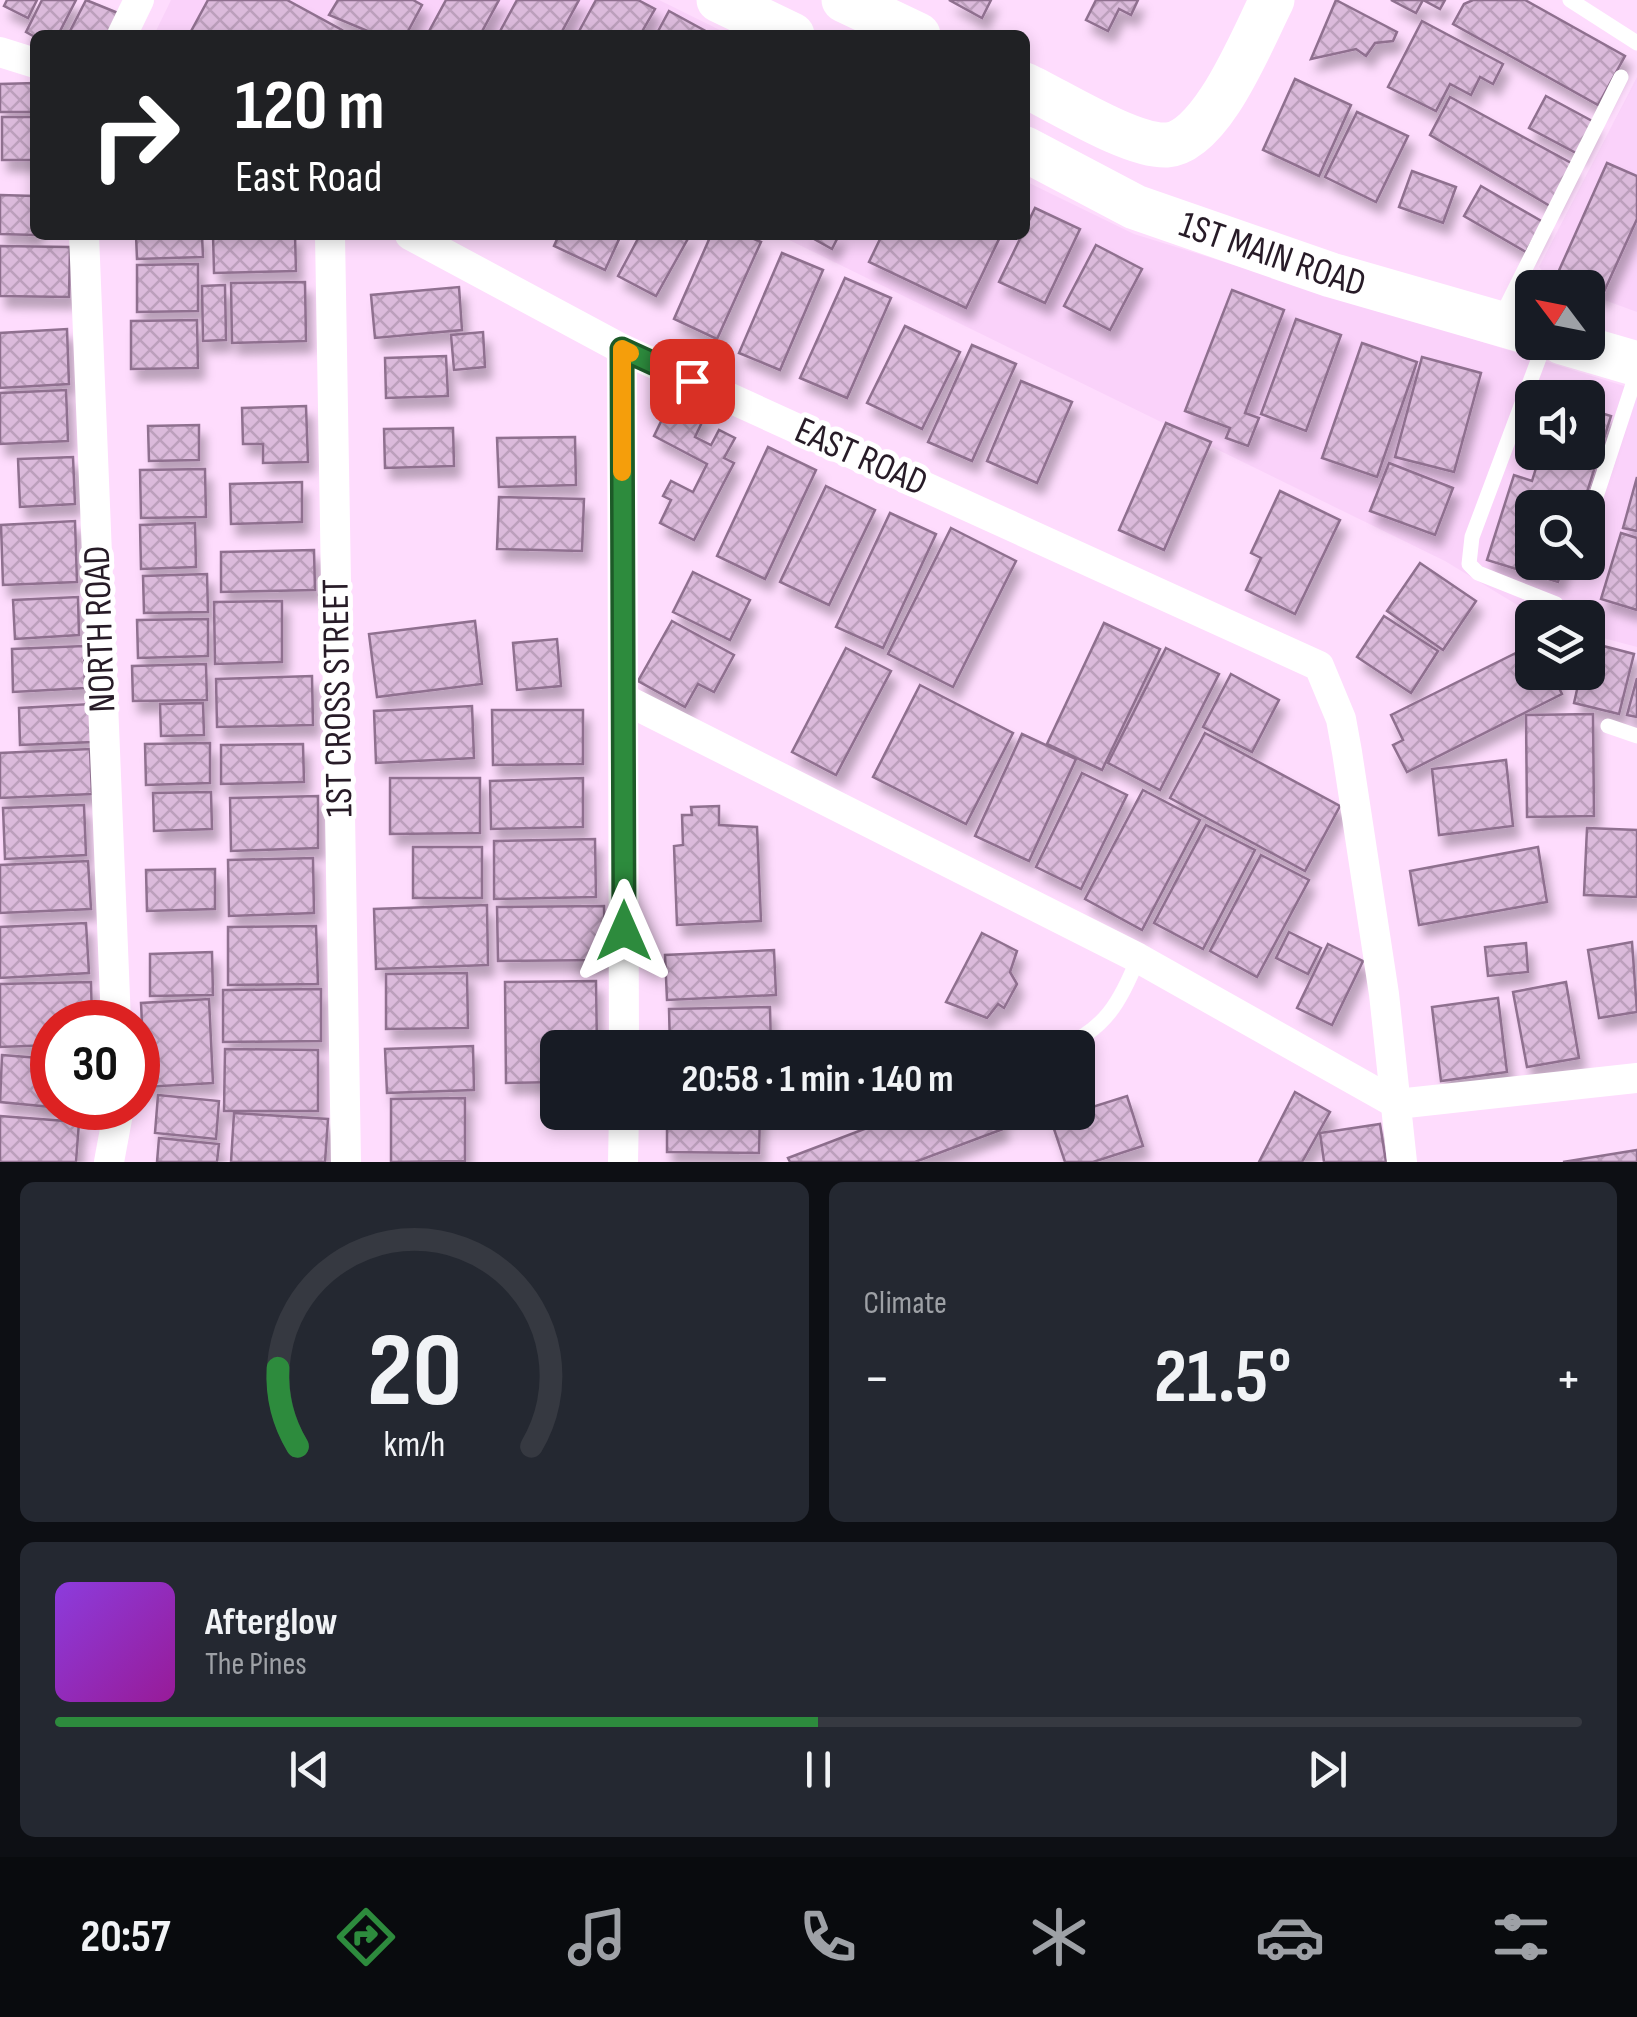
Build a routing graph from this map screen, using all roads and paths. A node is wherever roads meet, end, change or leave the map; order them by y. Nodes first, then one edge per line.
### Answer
1 (139, 0) edge
2 (719, 0) edge
3 (772, 0) edge
4 (844, 0) edge
5 (1272, 0) edge
6 (1570, 0) edge
7 (124, 30) edge
8 (782, 30) edge
9 (835, 30) edge
10 (907, 30) edge
11 (1637, 43) edge
12 (0, 52) edge
13 (30, 61) edge
14 (1621, 77) dead end
15 (1030, 91) edge
16 (1030, 152) edge
17 (84, 240) edge
18 (330, 240) edge
19 (419, 240) edge
20 (1540, 270) edge
21 (1515, 327) edge
22 (622, 349) junction
23 (1605, 355) edge
24 (1538, 360) edge
25 (1637, 364) edge
26 (1637, 372) edge
27 (1598, 490) edge
28 (1546, 600) edge
29 (624, 699) junction
30 (1608, 726) dead end
31 (1637, 736) edge
32 (1138, 958) junction
33 (115, 1000) edge
34 (624, 1030) edge
35 (1094, 1030) edge
36 (1637, 1078) edge
37 (1397, 1104) junction
38 (115, 1130) edge
39 (624, 1130) edge
40 (109, 1162) edge
41 (346, 1162) edge
42 (624, 1162) edge
43 (1402, 1162) edge

1 - 7 street
2 - 8 main road
3 - 9 main road
4 - 10 main road
5 - 15 main road
6 - 11 lane
12 - 13 street
14 - 20 lane
16 - 21 main road, 1ST MAIN ROAD
17 - 33 street, NORTH ROAD
18 - 41 street, 1ST CROSS STREET
19 - 22 street, EAST ROAD
22 - 29 street
22 - 37 street, EAST ROAD
23 - 25 main road
24 - 28 lane
26 - 27 lane
29 - 32 street
29 - 34 street
30 - 31 lane
32 - 35 lane
32 - 37 street
36 - 37 street
37 - 43 street
38 - 40 street
39 - 42 street

